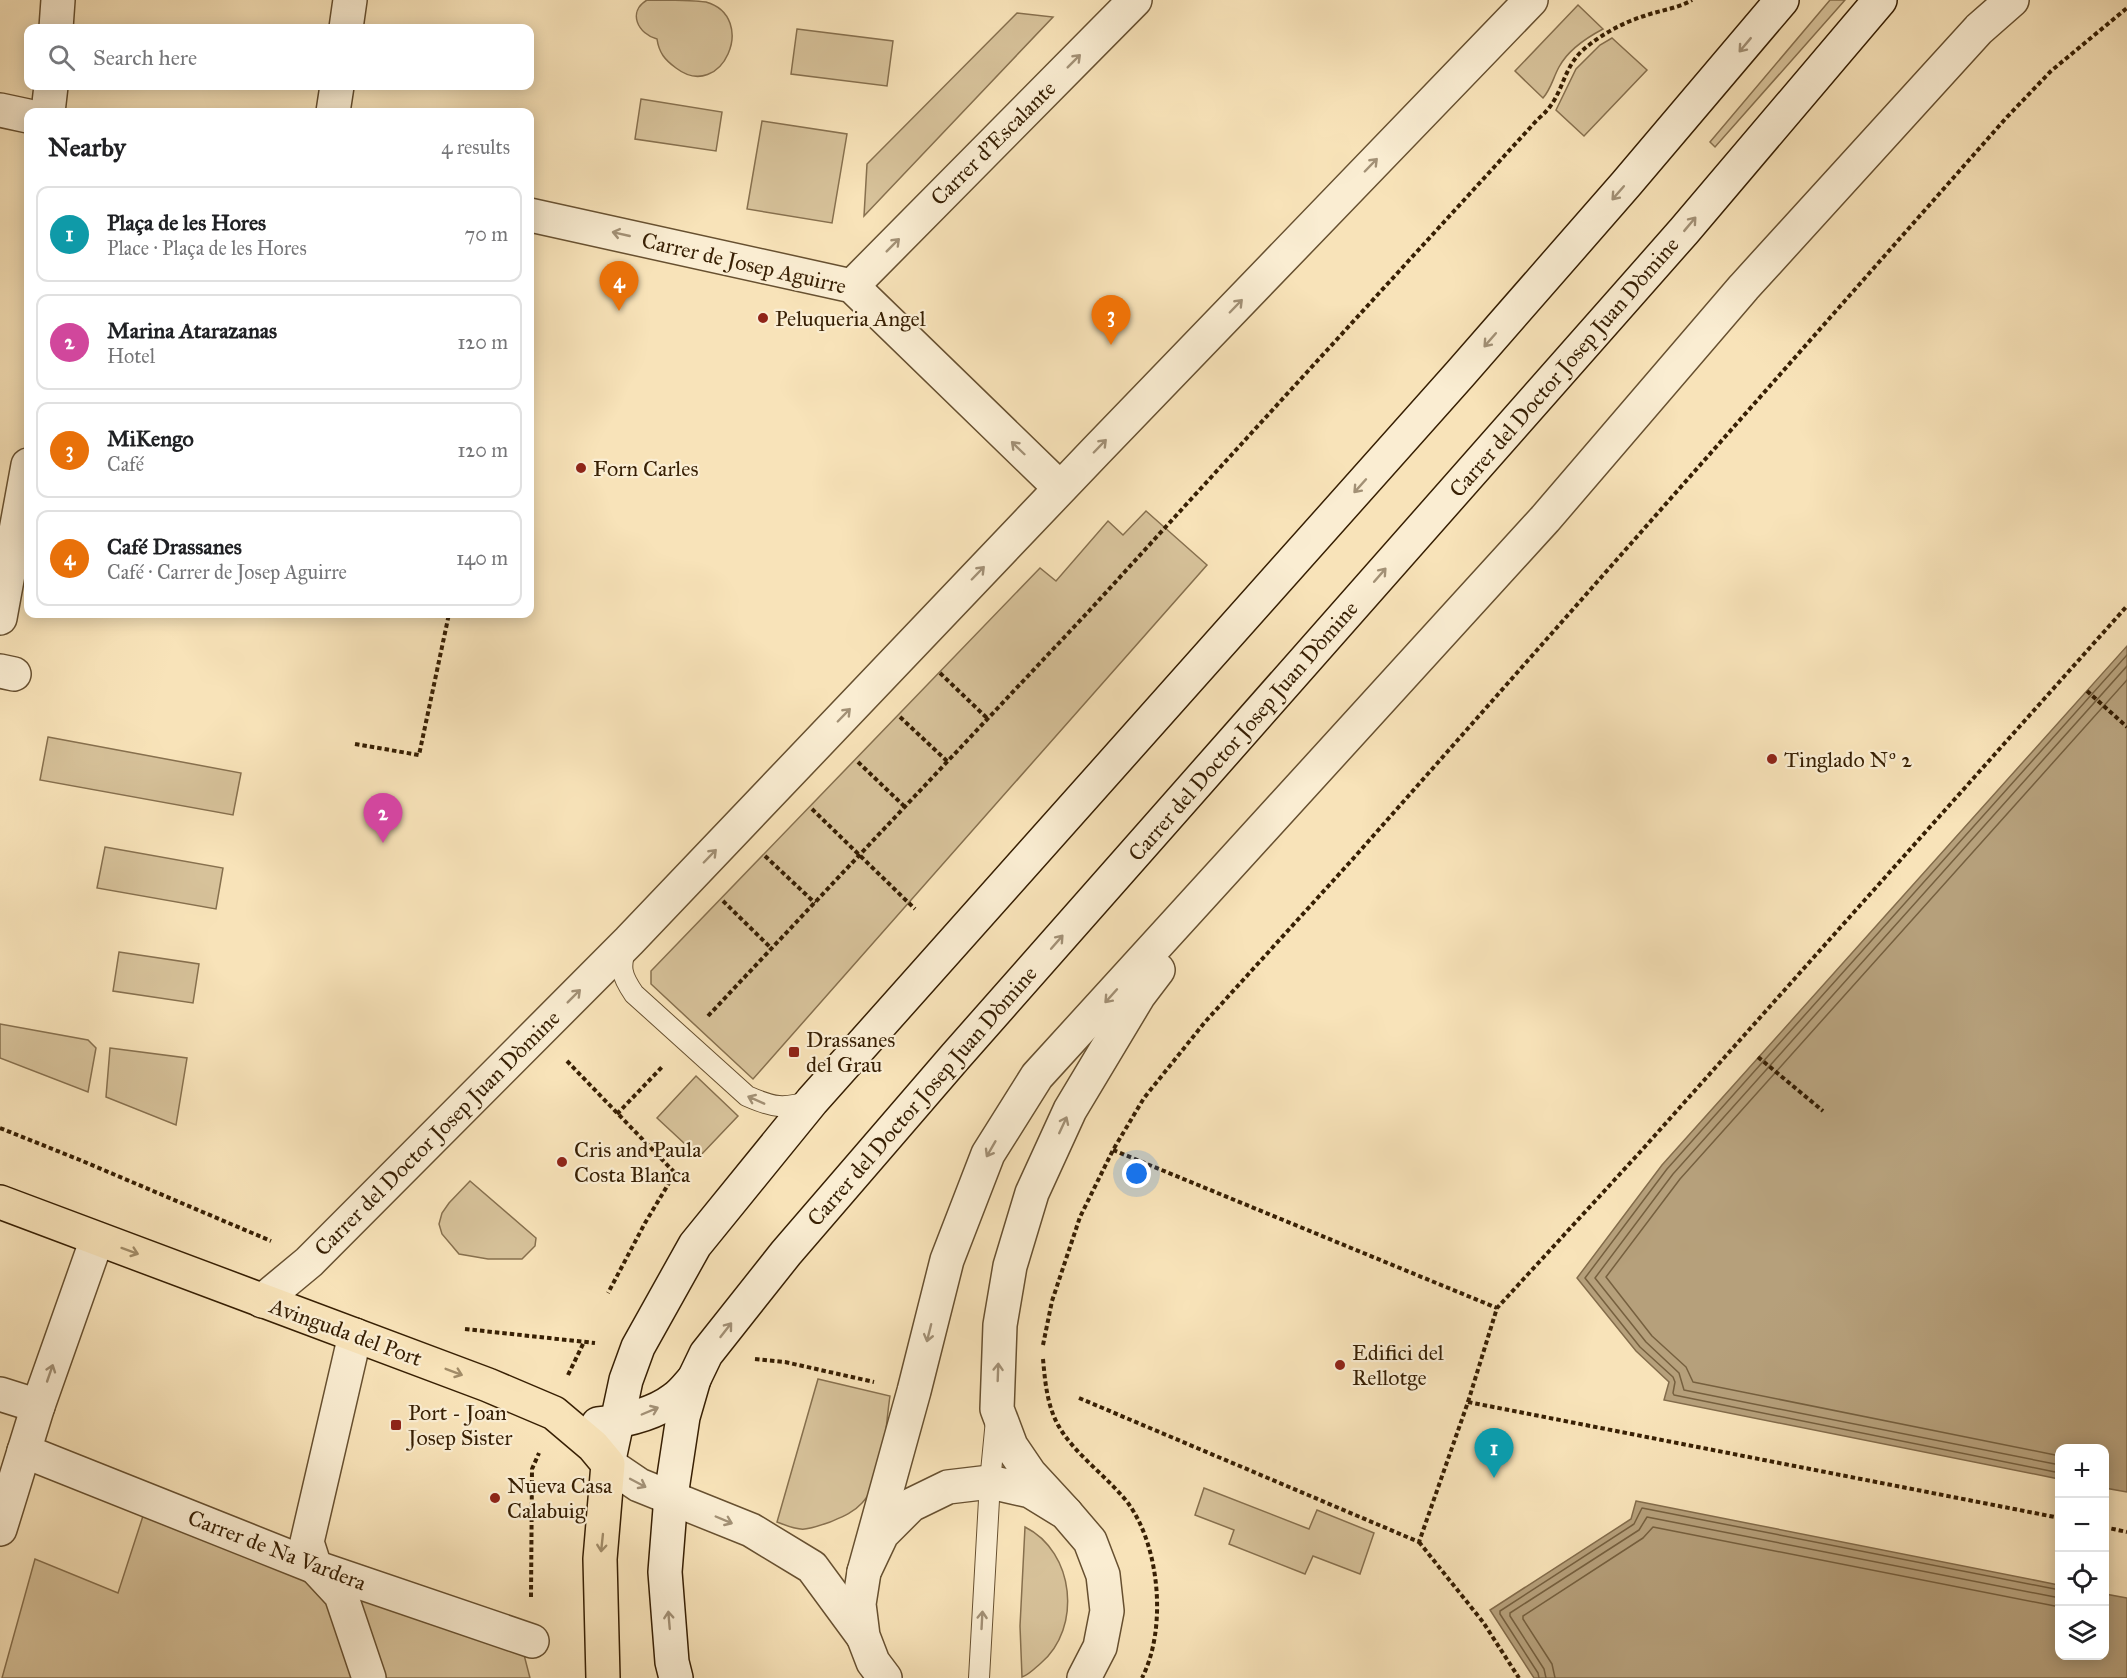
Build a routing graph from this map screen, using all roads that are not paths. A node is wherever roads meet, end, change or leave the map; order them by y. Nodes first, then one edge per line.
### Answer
1 (58, 0) edge
2 (350, 0) edge
3 (1135, 0) edge
4 (1782, 0) edge
5 (1880, 0) edge
6 (2012, 0) edge
7 (1521, 3) edge
8 (56, 24) edge
9 (347, 24) edge
10 (51, 90) edge
11 (336, 90) edge
12 (48, 108) edge
13 (334, 108) edge
14 (0, 110) edge
15 (24, 115) edge
16 (534, 215) edge
17 (852, 286) junction
18 (24, 487) edge
19 (1060, 488) junction
20 (0, 618) edge
21 (1291, 797) junction
22 (629, 941) junction
23 (812, 1101) junction
24 (0, 1202) edge
25 (97, 1239) junction
26 (262, 1301) junction
27 (355, 1335) junction
28 (694, 1379) junction
29 (0, 1394) edge
30 (38, 1406) junction
31 (997, 1409) junction
32 (554, 1413) junction
33 (617, 1422) junction
34 (24, 1451) junction
35 (608, 1464) junction
36 (990, 1482) junction
37 (670, 1496) junction
38 (1066, 1513) junction
39 (0, 1529) edge
40 (315, 1567) junction
41 (864, 1572) junction
42 (532, 1641) road end
43 (875, 1663) edge
44 (369, 1678) edge
45 (603, 1678) edge
46 (676, 1678) edge
47 (979, 1678) edge
48 (1084, 1678) edge

1 - 8 street
2 - 9 street
17 -> 3 street, Carrer d'Escalante
4 -> 23 street
28 -> 5 street, Carrer del Doctor Josep Juan Dòmine
6 - 21 street
19 -> 7 street, Carrer del Doctor Josep Juan Dòmine
10 - 12 street
11 - 13 street
14 - 15 street
17 -> 16 street, Carrer de Josep Aguirre
19 -> 17 street, Carrer de Josep Aguirre
18 - 20 street
22 -> 19 street, Carrer del Doctor Josep Juan Dòmine
31 -> 21 street
21 -> 41 street
23 -> 22 lane
26 -> 22 street, Carrer del Doctor Josep Juan Dòmine
23 - 33 street
24 - 25 main road, Avinguda del Port
25 -> 26 main road, Avinguda del Port
30 -> 25 street
26 - 27 main road, Avinguda del Port
27 -> 32 main road, Avinguda del Port
27 - 40 street
33 -> 28 street
28 - 37 street, Carrer del Doctor Josep Juan Dòmine
29 - 30 street
30 - 34 street
31 - 36 lane
31 - 38 street
32 - 33 street
32 - 35 main road, Avinguda del Port
33 - 35 street
34 - 39 street
34 - 40 street, Carrer de Na Vardera
35 -> 37 street, Avinguda del Port
35 -> 45 main road
36 - 38 street
36 - 41 street
47 -> 36 lane
37 -> 43 street, Avinguda del Port
46 -> 37 street, Carrer del Doctor Josep Juan Dòmine
38 - 48 street
40 - 42 street, Carrer de Na Vardera
40 - 44 street
41 - 43 street

